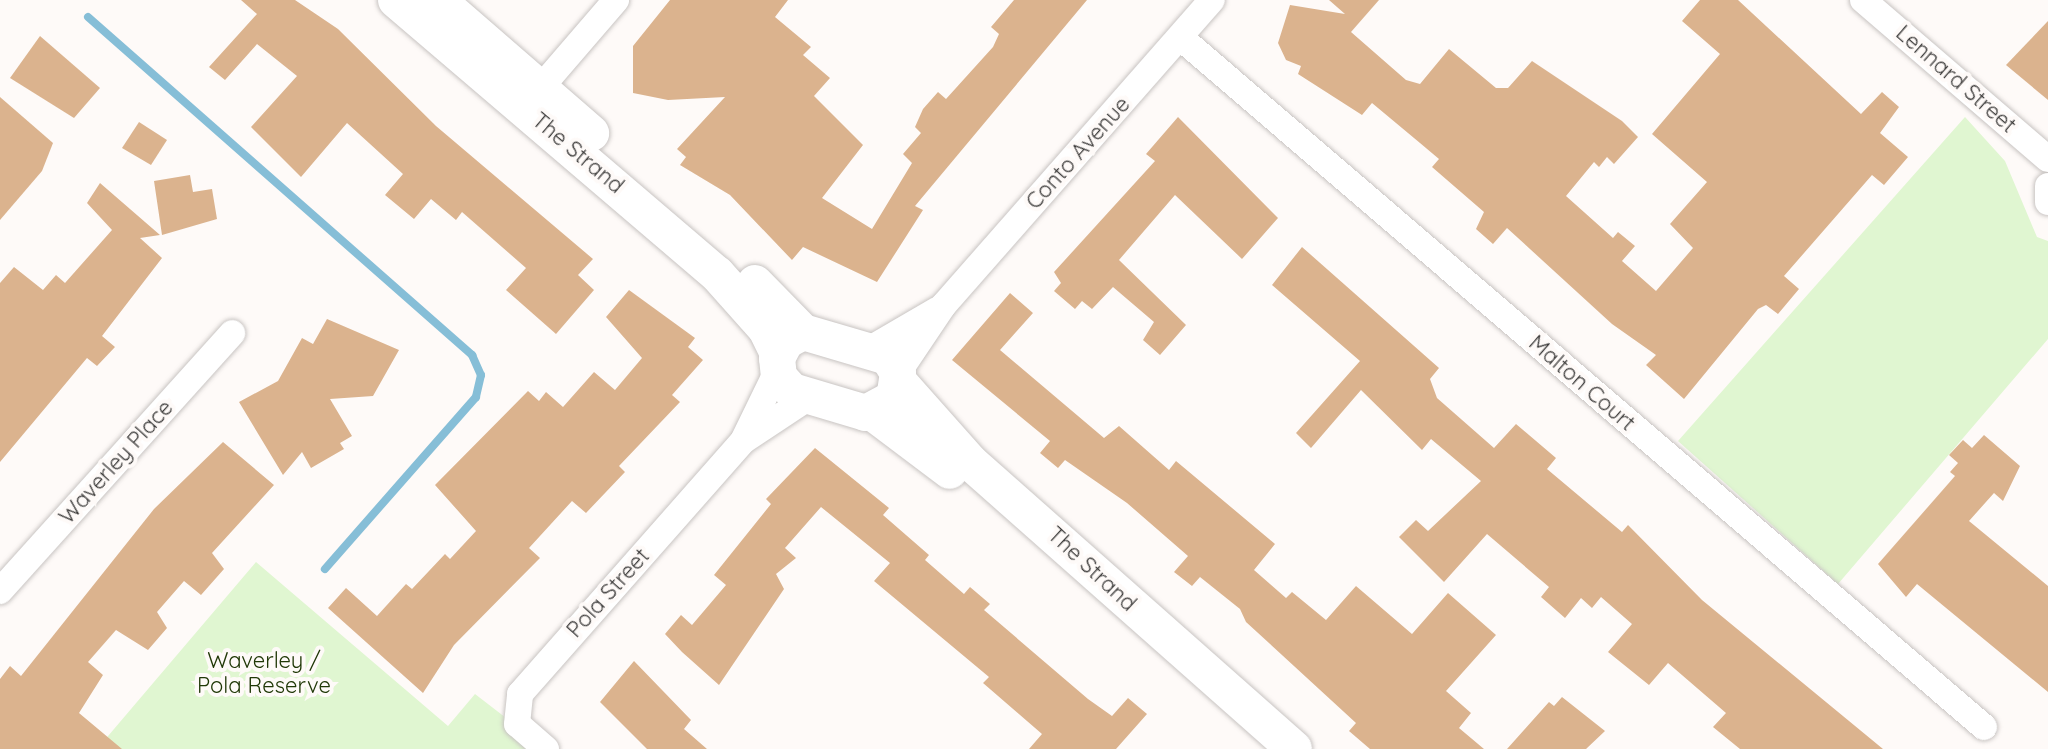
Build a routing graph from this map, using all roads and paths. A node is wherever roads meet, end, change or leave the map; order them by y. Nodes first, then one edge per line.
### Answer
1 (396, 0) edge
2 (438, 0) edge
3 (616, 0) edge
4 (1212, 0) edge
5 (1863, 0) edge
6 (1181, 38) junction
7 (532, 97) junction
8 (2048, 159) edge
9 (2048, 186) edge
10 (2048, 202) edge
11 (943, 306) junction
12 (232, 333) dead end
13 (870, 349) junction
14 (786, 352) junction
15 (898, 378) junction
16 (811, 396) junction
17 (873, 413) junction
18 (743, 441) junction
19 (0, 591) edge
20 (1984, 727) dead end
21 (546, 749) edge
22 (1261, 749) edge
23 (1294, 749) edge

1 - 7 street, The Strand
2 - 7 street, The Strand
3 - 7 street
4 - 6 street, Conto Avenue
5 - 8 street, Lennard Street
6 - 11 street, Conto Avenue
6 - 20 street, Malton Court
7 - 14 street, The Strand
9 - 10 street
11 - 13 street, Conto Avenue
11 - 15 street, Conto Avenue
12 - 19 street, Waverley Place
13 - 14 street
13 - 15 street, The Strand
14 - 16 street
14 - 18 street, Pola Street
15 - 17 street
15 - 23 street, The Strand
16 - 17 street
16 - 18 street, Pola Street
17 - 22 street, The Strand
18 - 21 street, Pola Street

